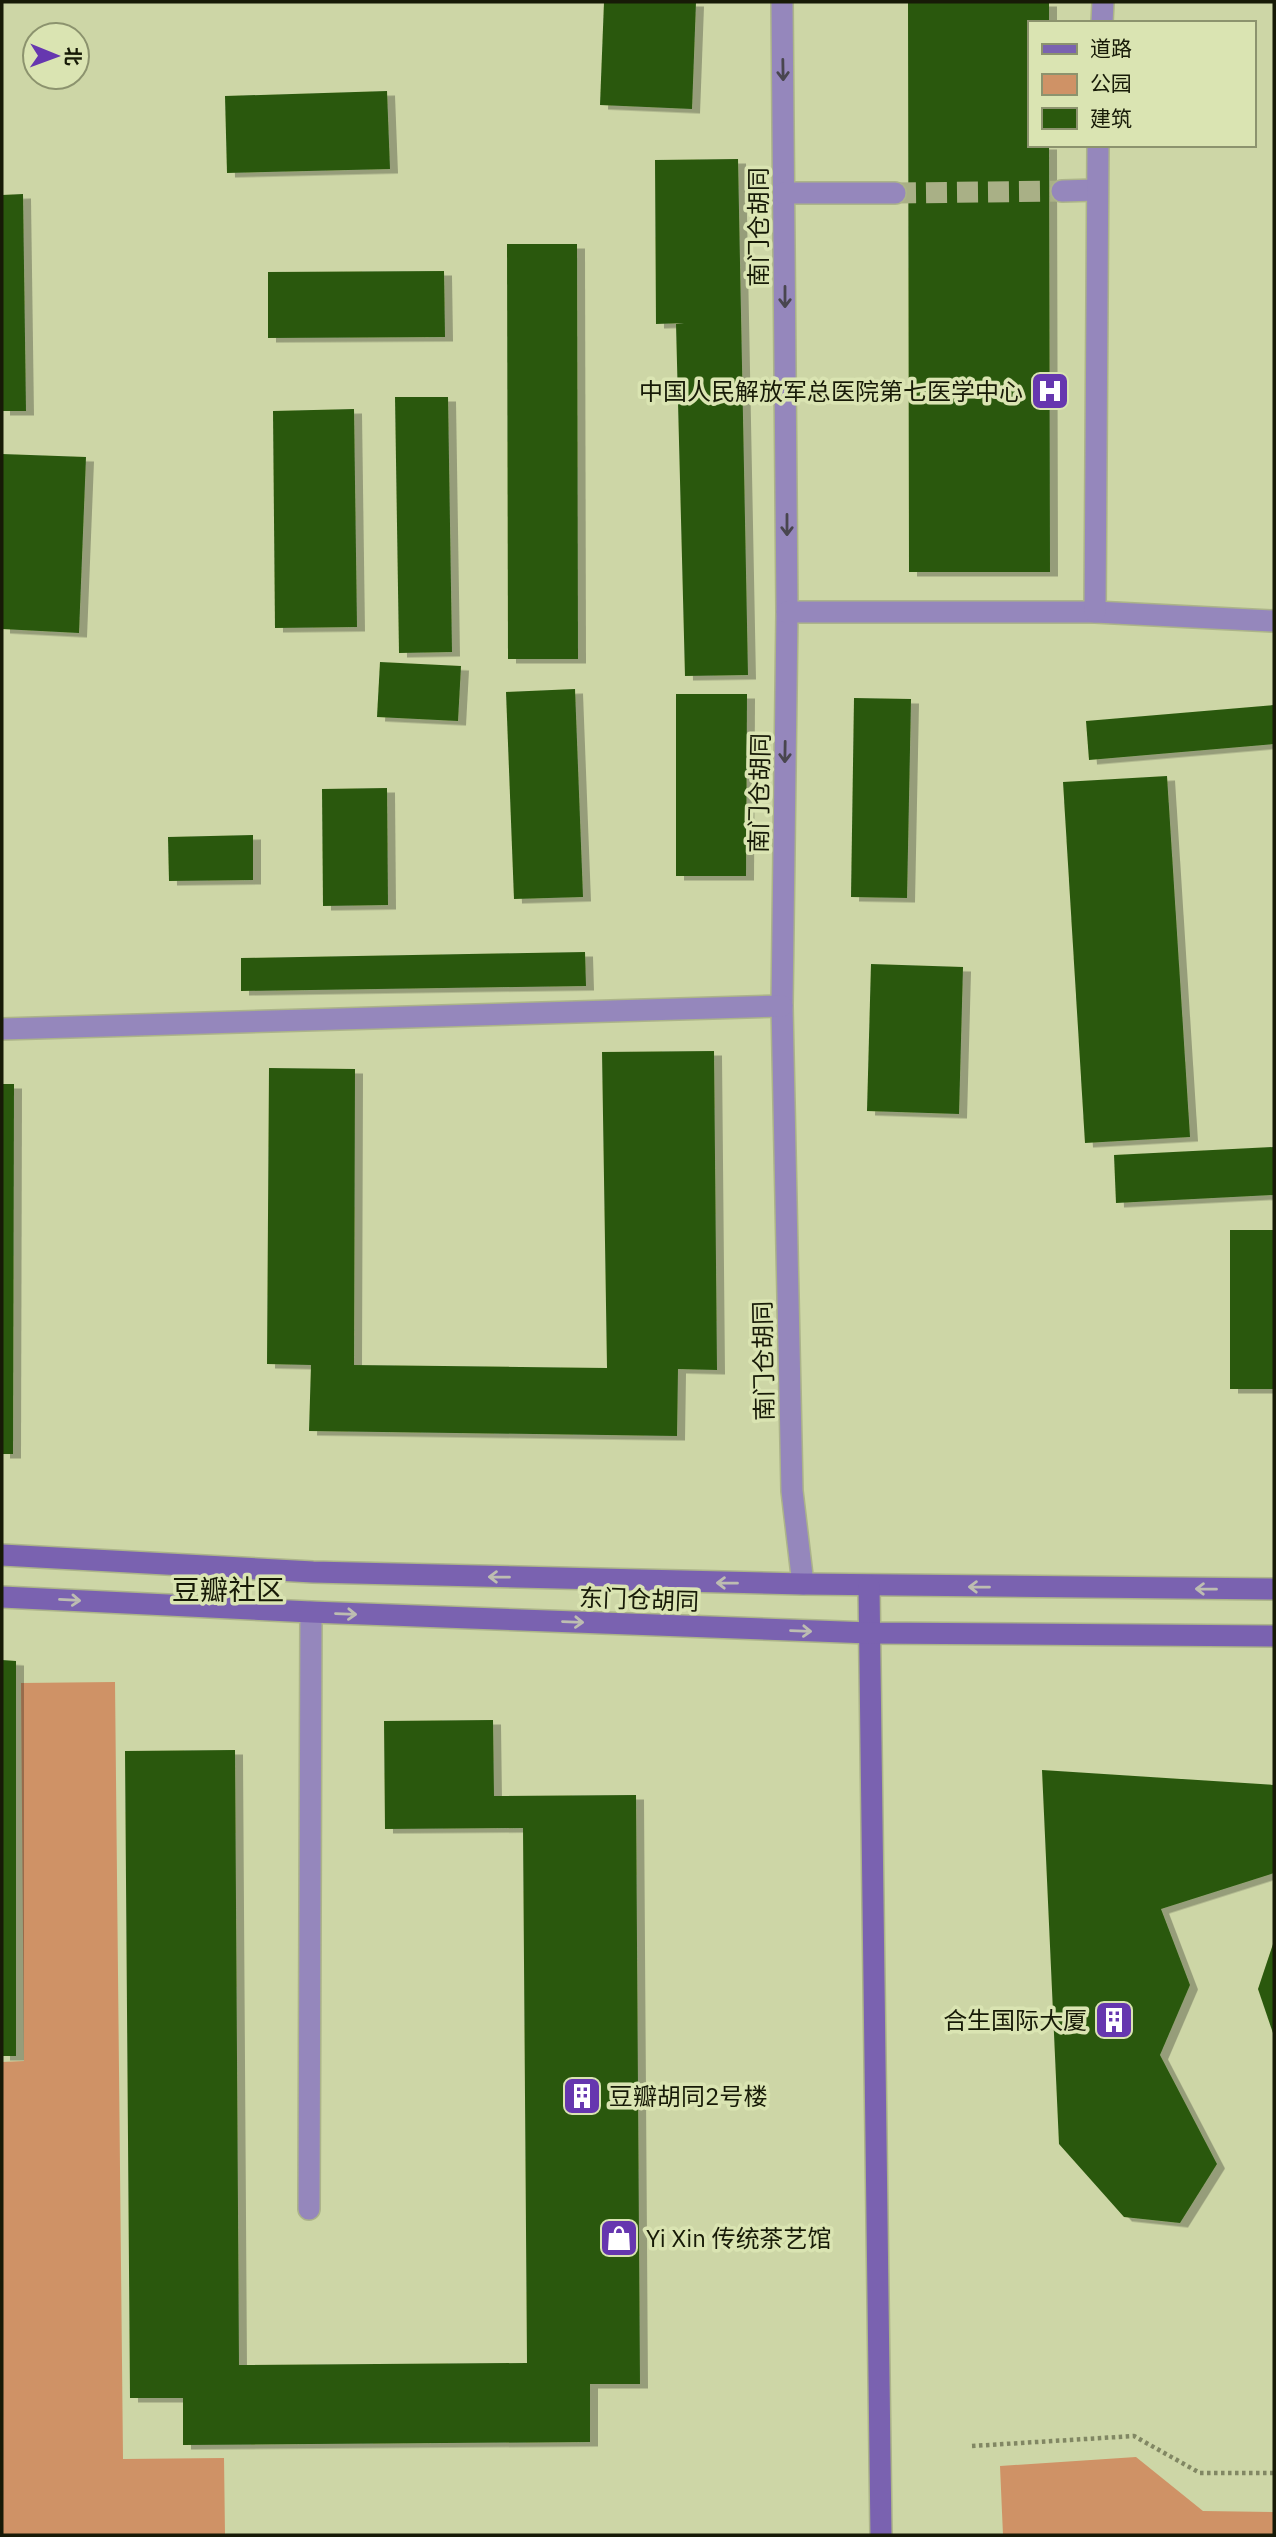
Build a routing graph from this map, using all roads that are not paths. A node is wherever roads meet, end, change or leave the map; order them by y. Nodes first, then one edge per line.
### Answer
1 (782, 2) edge
2 (1103, 2) edge
3 (1102, 21) edge
4 (1098, 147) edge
5 (1096, 190) junction
6 (1062, 191) tunnel mouth
7 (785, 193) junction
8 (895, 193) tunnel mouth
9 (787, 612) junction
10 (1096, 612) junction
11 (1274, 621) edge
12 (782, 1006) junction
13 (2, 1029) edge
14 (2, 1555) edge
15 (803, 1584) junction
16 (869, 1586) junction
17 (1274, 1590) edge
18 (2, 1597) edge
19 (311, 1612) junction
20 (870, 1633) junction
21 (1274, 1636) edge
22 (309, 2209) dead end
23 (881, 2535) edge

1 -> 7 street, 南门仓胡同
2 - 3 street
4 - 5 street
5 - 6 street
5 - 10 street
7 - 8 street
7 -> 9 street, 南门仓胡同
9 - 10 street
9 -> 12 street, 南门仓胡同
10 - 11 street
12 - 13 street
12 - 15 street, 南门仓胡同
15 -> 14 street, 东门仓胡同
15 - 16 street, 东门仓胡同
17 -> 16 street, 东门仓胡同
16 - 20 street
18 -> 19 street, 东门仓胡同
19 -> 20 street, 东门仓胡同
19 - 22 street
20 - 21 street, 东门仓胡同
20 - 23 street

